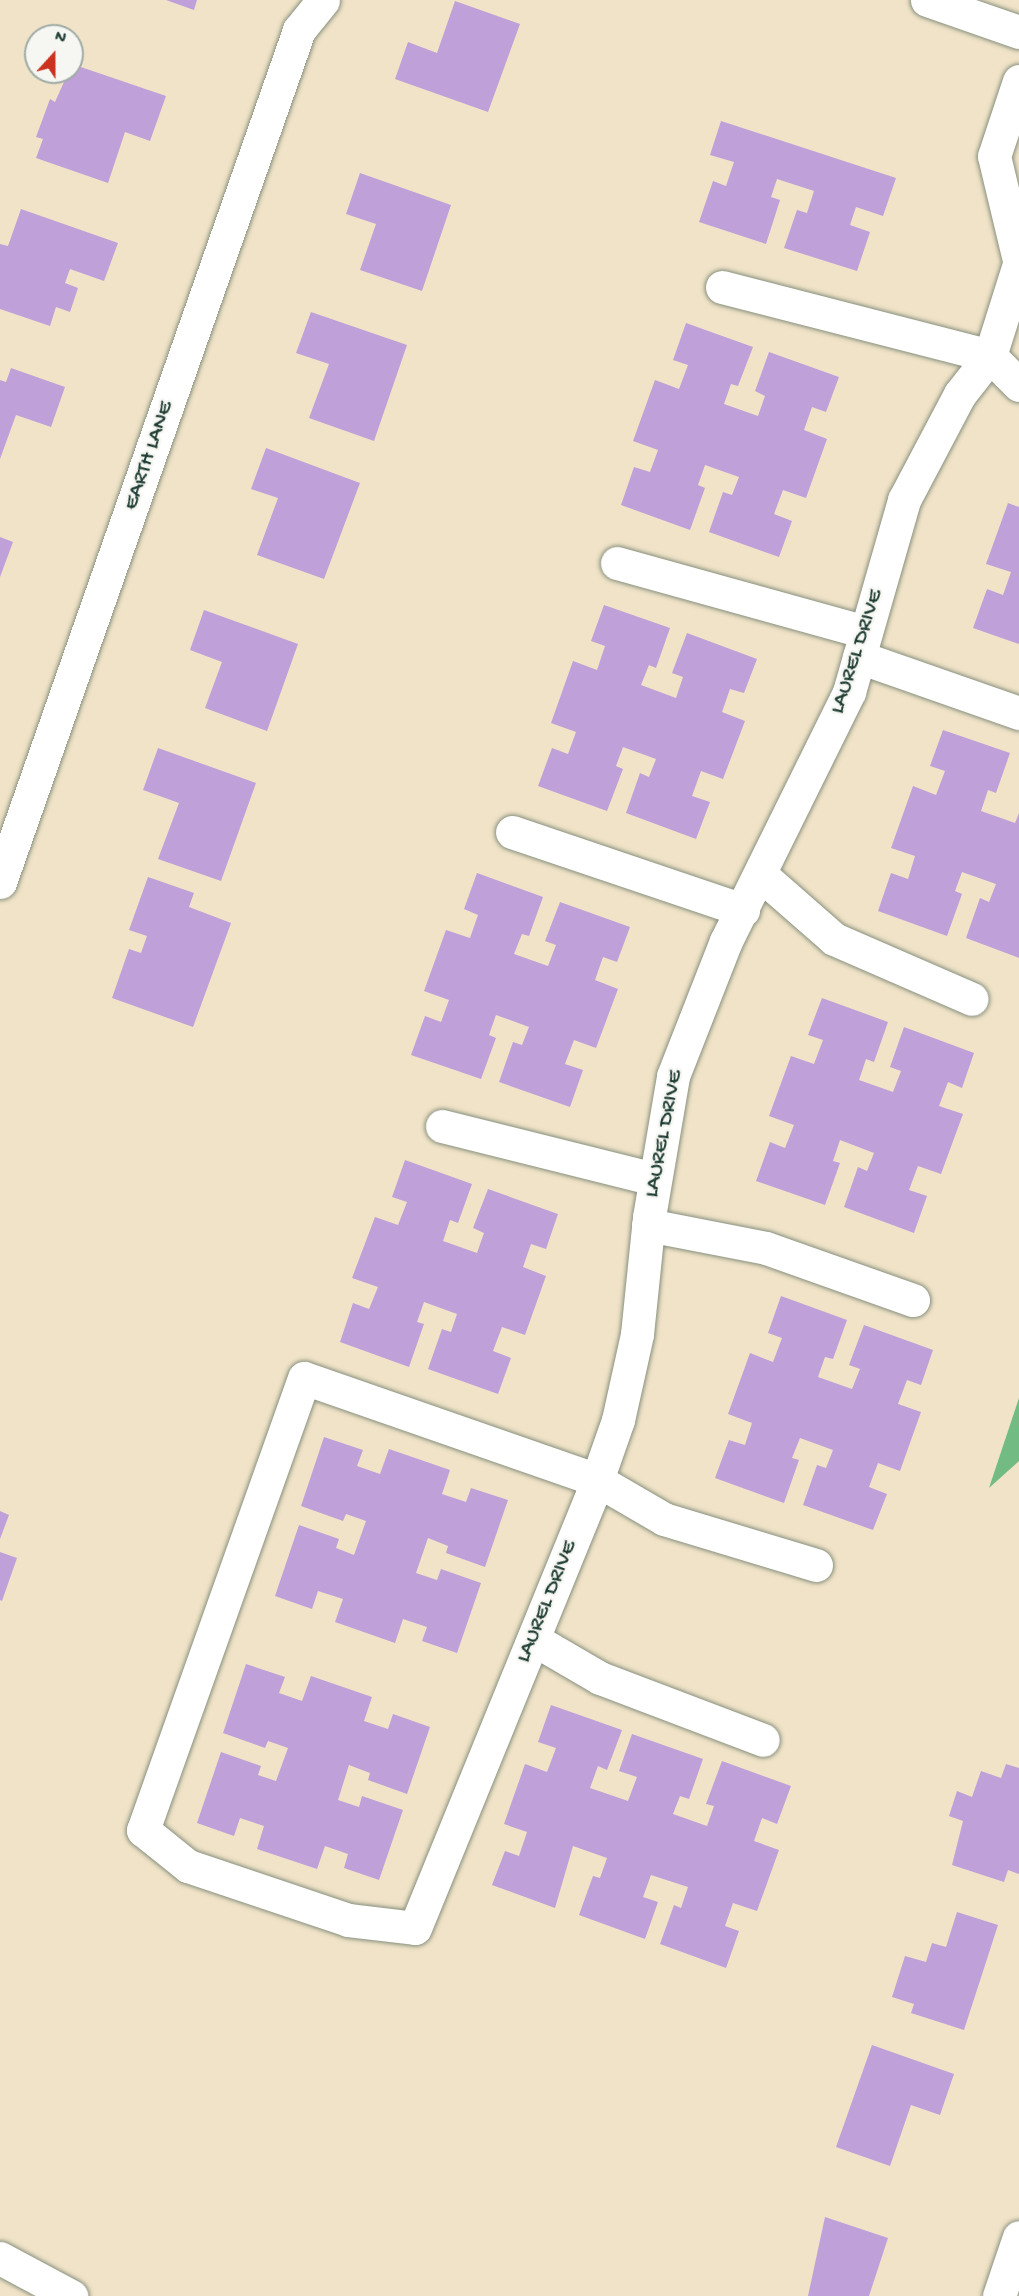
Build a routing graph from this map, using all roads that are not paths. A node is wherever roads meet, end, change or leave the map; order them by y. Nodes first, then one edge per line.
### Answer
1 (323, 0) edge
2 (927, 0) edge
3 (299, 15) edge
4 (1019, 32) edge
5 (1019, 81) edge
6 (1019, 260) edge
7 (1019, 264) edge
8 (722, 287) dead end
9 (990, 356) junction
10 (1019, 385) edge
11 (617, 563) dead end
12 (863, 644) junction
13 (1019, 713) edge
14 (512, 832) dead end
15 (761, 874) junction
16 (0, 882) edge
17 (743, 910) junction
18 (972, 999) dead end
19 (442, 1126) dead end
20 (655, 1179) junction
21 (648, 1225) junction
22 (913, 1300) dead end
23 (597, 1480) junction
24 (816, 1564) dead end
25 (533, 1639) junction
26 (763, 1740) dead end
27 (1019, 2237) edge
28 (0, 2258) edge
29 (70, 2296) edge
30 (999, 2296) edge

1 - 3 street, EARTH LANE
2 - 4 street
3 - 16 street, EARTH LANE
5 - 6 street
7 - 9 street, LAUREL DRIVE
8 - 9 street
9 - 10 street
9 - 12 street, LAUREL DRIVE
11 - 12 street
12 - 13 street
12 - 15 street, LAUREL DRIVE
14 - 17 street
15 - 17 street, LAUREL DRIVE
15 - 18 street
17 - 20 street, LAUREL DRIVE
19 - 20 street
20 - 21 street, LAUREL DRIVE
21 - 22 street
21 - 23 street, LAUREL DRIVE
23 - 24 street
23 - 25 street, LAUREL DRIVE
23 - 25 street, LAUREL DRIVE
25 - 26 street
27 - 30 street
28 - 29 street

